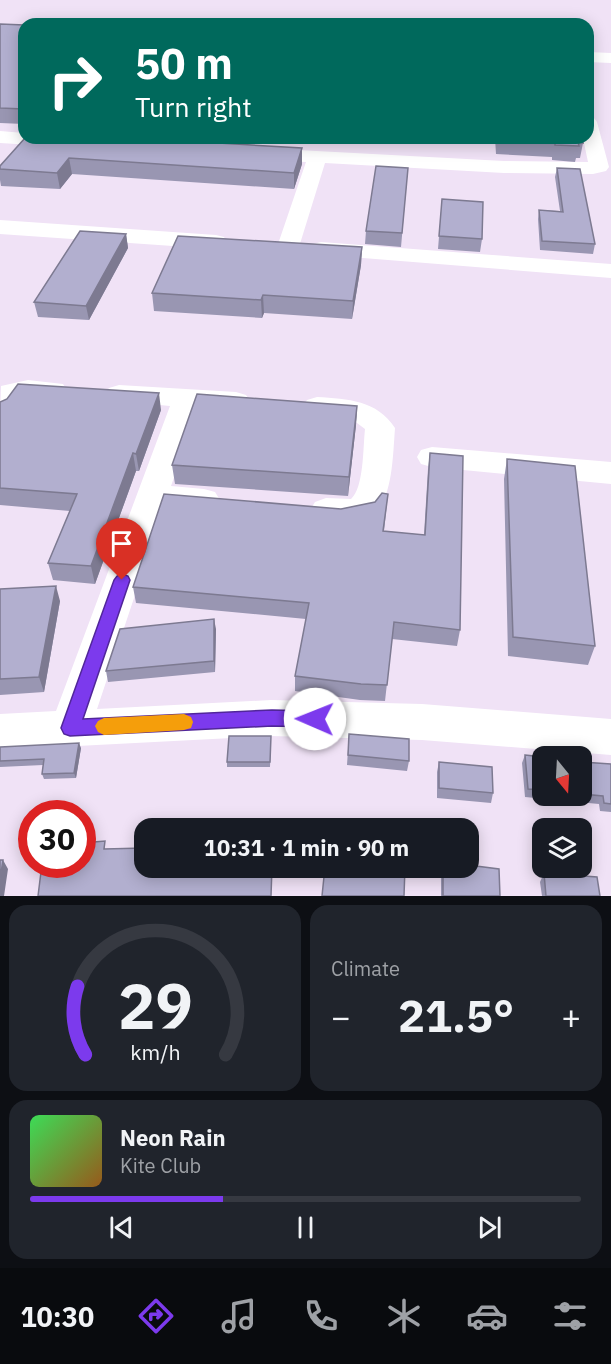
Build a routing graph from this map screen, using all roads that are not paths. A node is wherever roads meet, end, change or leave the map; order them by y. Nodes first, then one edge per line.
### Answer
1 (594, 57) edge
2 (611, 58) edge
3 (0, 137) edge
4 (18, 138) edge
5 (593, 144) edge
6 (226, 145) edge
7 (200, 150) edge
8 (317, 157) junction
9 (0, 227) edge
10 (241, 243) edge
11 (264, 245) edge
12 (288, 247) junction
13 (611, 271) edge
14 (187, 398) junction
15 (0, 409) edge
16 (432, 457) edge
17 (611, 473) edge
18 (152, 496) junction
19 (235, 503) edge
20 (294, 508) edge
21 (70, 728) junction
22 (0, 732) edge
23 (611, 737) edge

1 - 2 street
3 - 4 street
5 - 8 street
6 - 7 street
6 - 8 street
8 - 12 street
9 - 10 street
11 - 12 street
12 - 13 street
14 - 15 street
14 - 18 street
14 - 20 street
16 - 17 street
18 - 19 street
18 - 21 street
21 - 22 street
21 - 23 street

